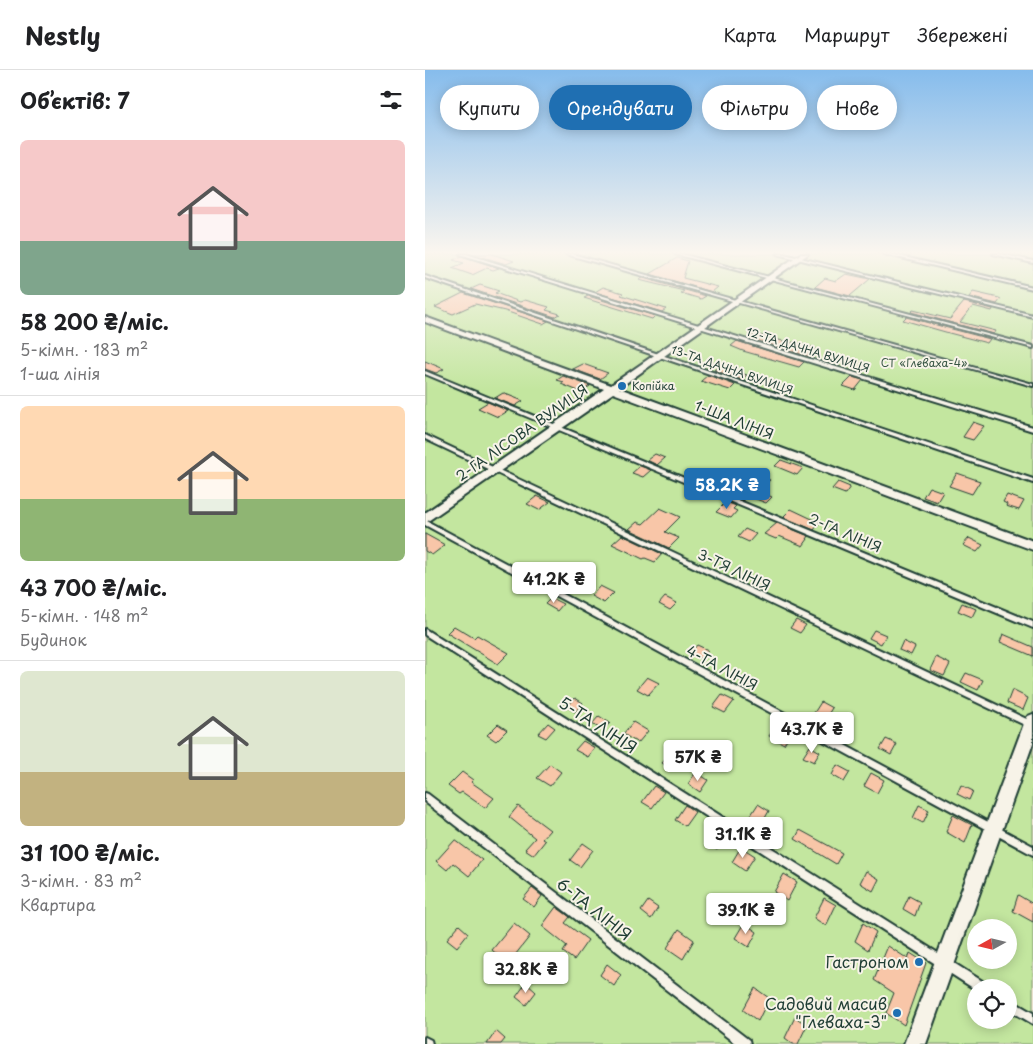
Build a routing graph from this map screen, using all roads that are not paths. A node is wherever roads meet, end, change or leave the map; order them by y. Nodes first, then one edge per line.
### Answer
1 (492, 299) edge
2 (612, 299) edge
3 (731, 299) edge
4 (851, 299) edge
5 (969, 299) edge
6 (737, 301) junction
7 (1033, 316) edge
8 (425, 319) edge
9 (700, 326) junction
10 (1033, 347) edge
11 (659, 356) junction
12 (425, 372) edge
13 (1033, 385) edge
14 (612, 389) junction
15 (558, 427) junction
16 (1033, 429) edge
17 (425, 437) edge
18 (496, 470) junction
19 (1033, 481) edge
20 (425, 520) edge
21 (1033, 546) edge
22 (1033, 625) edge
23 (425, 632) edge
24 (1033, 724) edge
25 (425, 797) edge
26 (993, 829) junction
27 (1033, 851) edge
28 (946, 964) junction
29 (969, 979) edge
30 (1017, 1009) edge
31 (1033, 1019) edge
32 (745, 1044) edge
33 (915, 1044) edge

1 - 11 lane, 13-ТА ДАЧНА ВУЛИЦЯ
2 - 9 lane, 12-ТА ДАЧНА ВУЛИЦЯ
3 - 6 lane
4 - 10 lane
5 - 7 lane
6 - 9 street, 2-ГА ЛІСОВА ВУЛИЦЯ
6 - 13 lane
8 - 14 street, 1-ША ЛІНІЯ
9 - 11 street, 2-ГА ЛІСОВА ВУЛИЦЯ
9 - 16 lane, 12-ТА ДАЧНА ВУЛИЦЯ
11 - 14 street, 2-ГА ЛІСОВА ВУЛИЦЯ
11 - 19 lane, 13-ТА ДАЧНА ВУЛИЦЯ
12 - 15 lane, 2-ГА ЛІНІЯ
14 - 15 street, 2-ГА ЛІСОВА ВУЛИЦЯ
14 - 21 street, 1-ША ЛІНІЯ
15 - 18 street, 2-ГА ЛІСОВА ВУЛИЦЯ
15 - 22 lane, 2-ГА ЛІНІЯ
17 - 18 lane, 3-ТЯ ЛІНІЯ
18 - 20 street, 2-ГА ЛІСОВА ВУЛИЦЯ
18 - 24 lane, 3-ТЯ ЛІНІЯ
20 - 26 lane, 4-ТА ЛІНІЯ
23 - 28 lane, 5-ТА ЛІНІЯ
24 - 26 street
25 - 32 lane, 6-ТА ЛІНІЯ
26 - 27 lane, 4-ТА ЛІНІЯ
26 - 28 street
28 - 29 lane, 5-ТА ЛІНІЯ
28 - 33 street
30 - 31 lane

